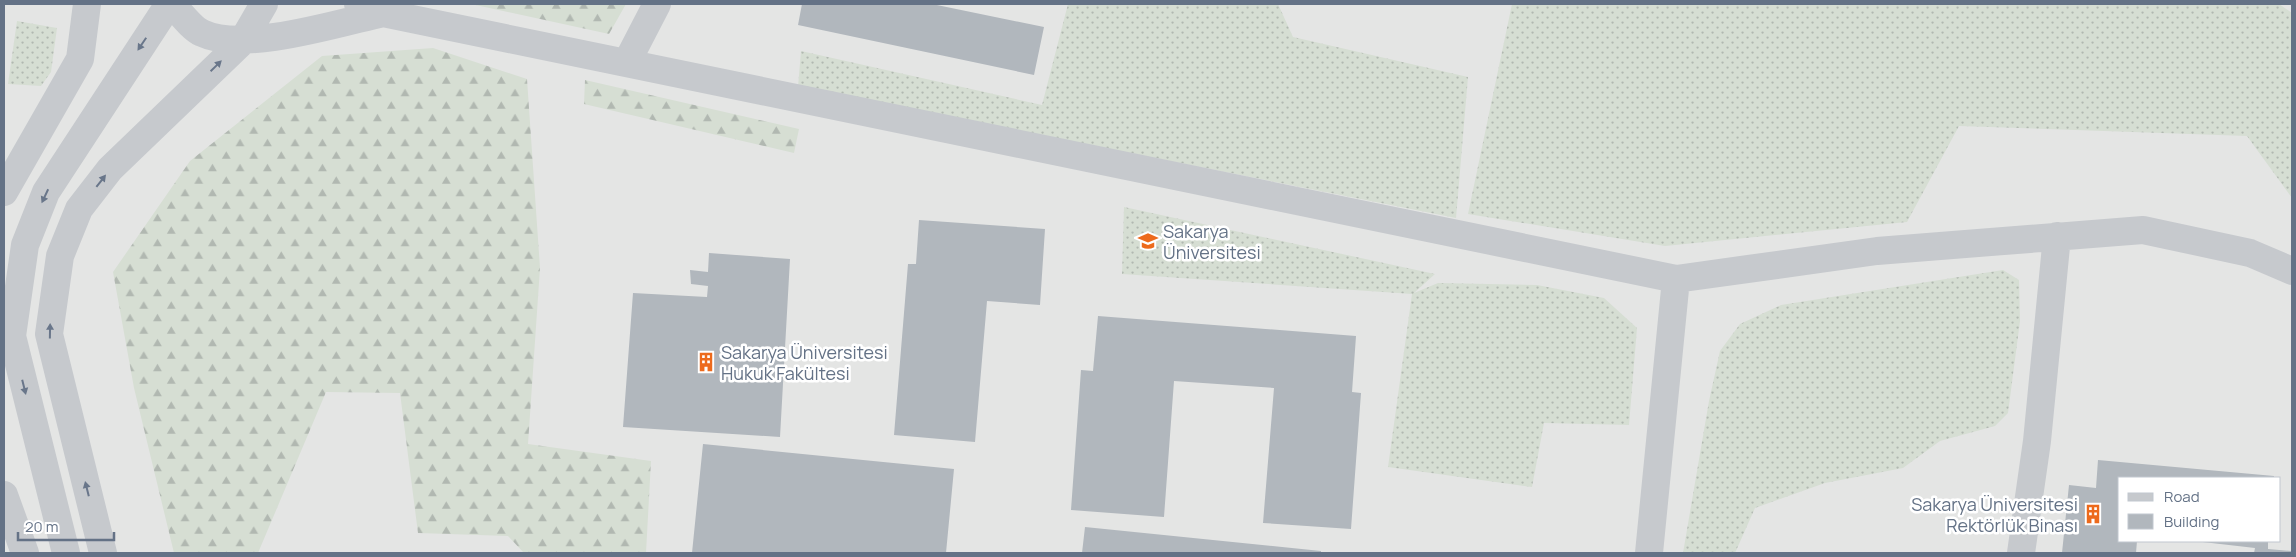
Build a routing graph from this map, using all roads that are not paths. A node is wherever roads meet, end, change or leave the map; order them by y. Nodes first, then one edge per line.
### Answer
1 (87, 4) edge
2 (170, 4) edge
3 (264, 4) edge
4 (657, 4) edge
5 (370, 8) edge
6 (242, 42) junction
7 (627, 62) junction
8 (4, 192) edge
9 (2057, 236) junction
10 (2292, 271) edge
11 (1676, 279) junction
12 (4, 495) edge
13 (25, 553) edge
14 (66, 553) edge
15 (103, 553) edge
16 (1649, 553) edge
17 (2021, 553) edge

1 - 8 street
2 - 6 street
2 -> 14 street
3 - 6 street
4 - 7 street
5 - 6 street
5 - 7 street
15 -> 6 street
7 - 11 street
9 - 10 street
9 - 11 street
9 - 17 street
11 - 16 street
12 - 13 street

